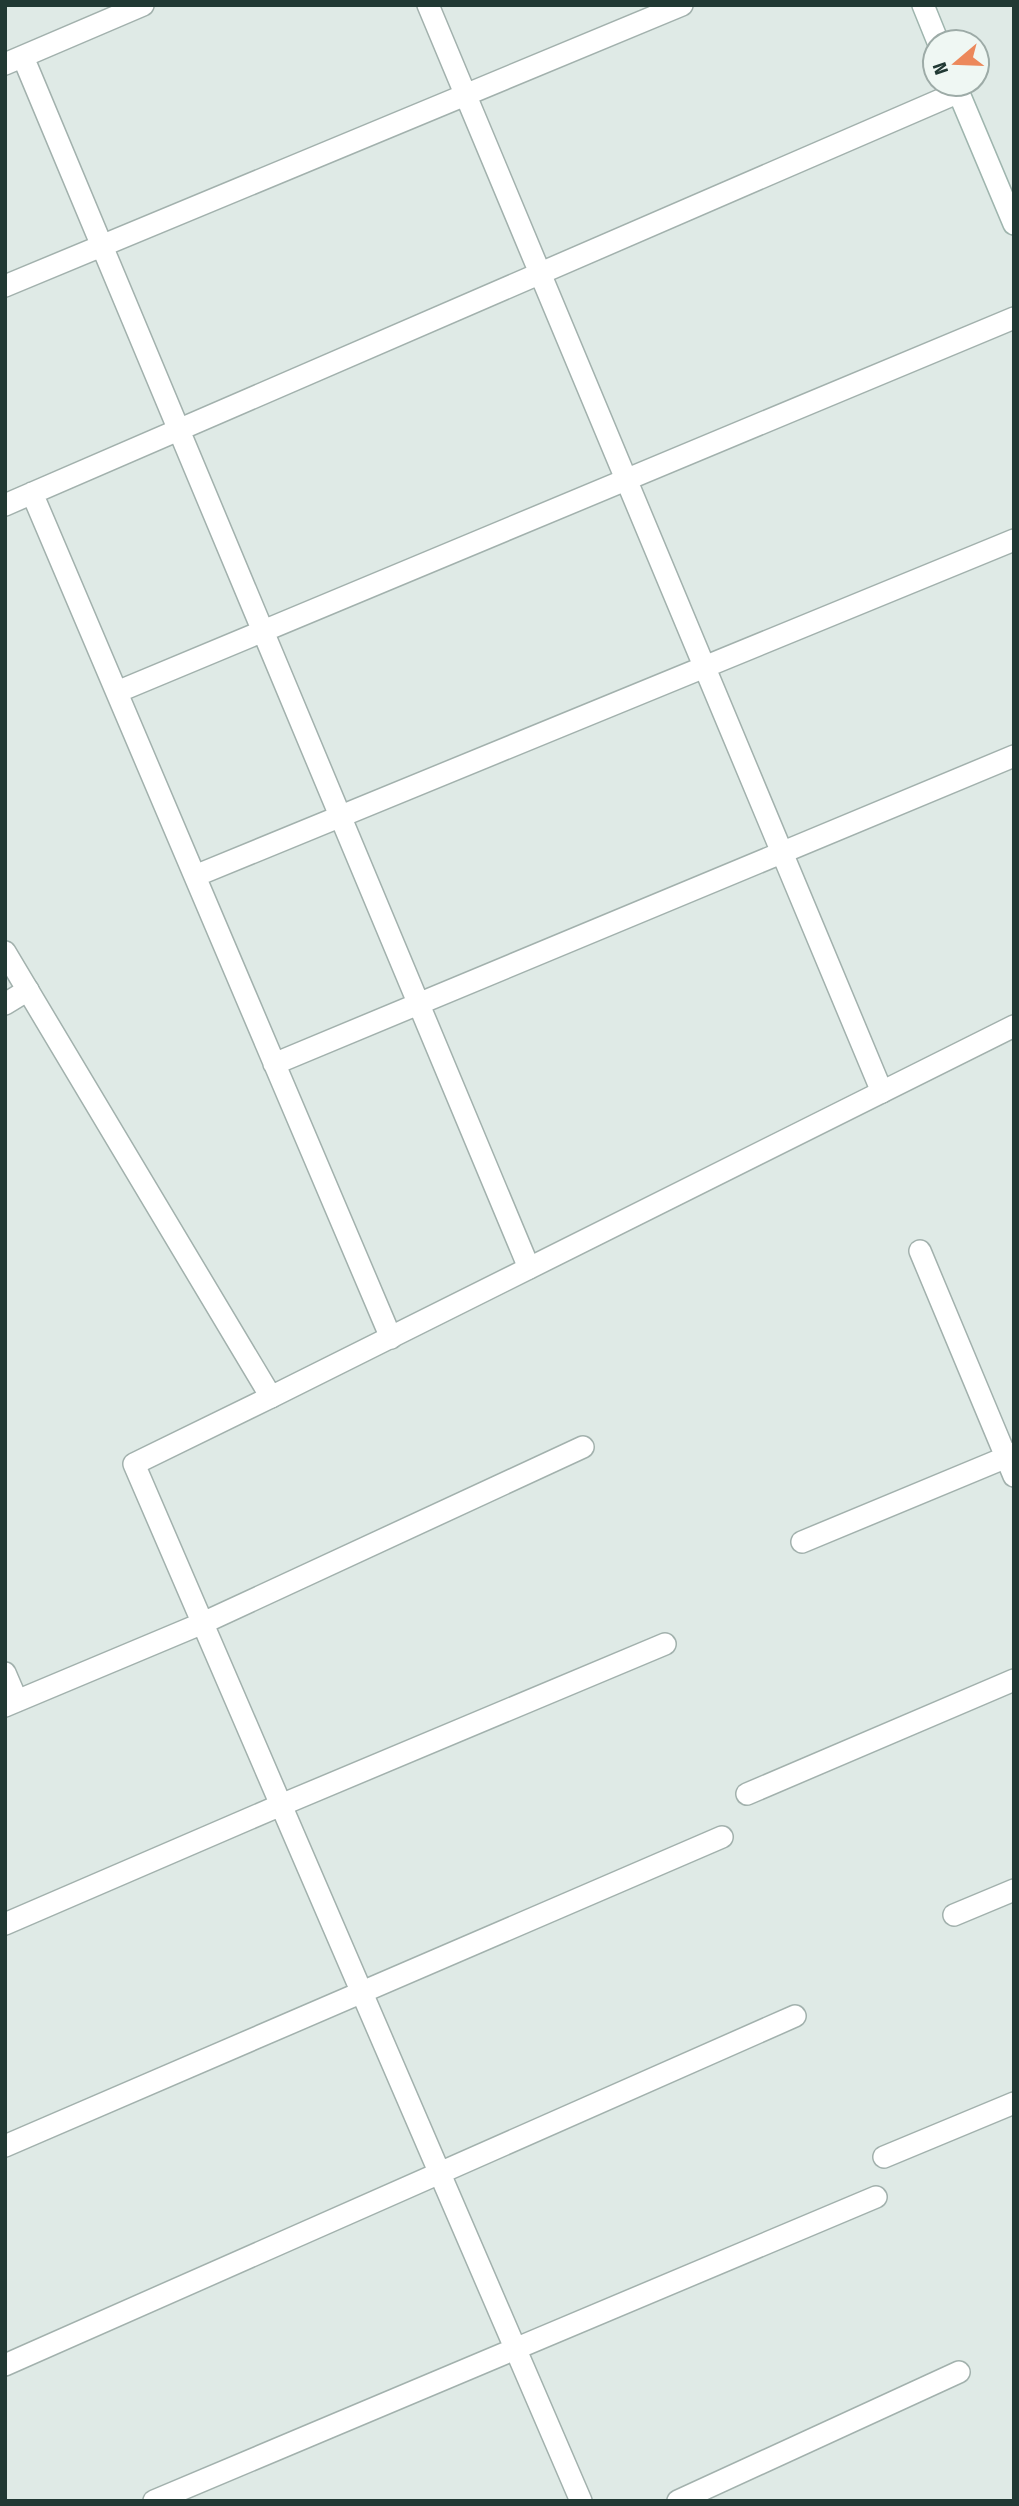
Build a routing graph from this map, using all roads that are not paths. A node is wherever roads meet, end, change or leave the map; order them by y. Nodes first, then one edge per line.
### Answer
1 (143, 5) edge
2 (428, 5) edge
3 (682, 5) edge
4 (923, 5) edge
5 (932, 28) edge
6 (14, 60) edge
7 (466, 95) junction
8 (934, 98) edge
9 (961, 98) edge
10 (1014, 224) edge
11 (102, 246) junction
12 (540, 273) junction
13 (5, 286) edge
14 (1014, 318) edge
15 (179, 430) junction
16 (626, 480) junction
17 (32, 493) junction
18 (5, 505) edge
19 (1014, 540) edge
20 (263, 631) junction
21 (705, 667) junction
22 (117, 692) junction
23 (1014, 756) edge
24 (340, 816) junction
25 (782, 853) junction
26 (195, 876) junction
27 (5, 953) edge
28 (28, 990) junction
29 (5, 1004) edge
30 (419, 1004) junction
31 (1014, 1026) edge
32 (274, 1064) junction
33 (882, 1092) junction
34 (920, 1251) dead end
35 (529, 1268) junction
36 (391, 1338) junction
37 (271, 1397) junction
38 (583, 1447) dead end
39 (1011, 1462) edge
40 (802, 1542) dead end
41 (203, 1623) junction
42 (665, 1644) dead end
43 (5, 1673) edge
44 (1014, 1680) edge
45 (11, 1703) edge
46 (747, 1794) dead end
47 (281, 1805) junction
48 (722, 1837) dead end
49 (1014, 1890) edge
50 (954, 1915) dead end
51 (5, 1924) edge
52 (362, 1992) junction
53 (795, 2017) dead end
54 (1014, 2103) edge
55 (5, 2146) edge
56 (884, 2157) dead end
57 (440, 2172) junction
58 (876, 2197) dead end
59 (516, 2351) junction
60 (5, 2365) edge
61 (959, 2372) dead end
62 (154, 2501) edge
63 (581, 2501) edge
64 (678, 2501) edge

1 - 6 street
2 - 7 street
3 - 7 street
4 - 5 street
6 - 11 street
7 - 11 street
7 - 12 street
8 - 12 street
9 - 10 street
11 - 13 street
11 - 15 street
12 - 15 street
12 - 16 street
14 - 16 street
15 - 17 street
15 - 20 street
16 - 20 street
16 - 21 street
17 - 18 street
17 - 22 street
19 - 21 street
20 - 22 street
20 - 24 street
21 - 24 street
21 - 25 street
22 - 26 street
23 - 25 street
24 - 26 street
24 - 30 street
25 - 30 street
25 - 33 street
26 - 32 street
27 - 28 street
28 - 29 street
28 - 37 street
30 - 32 street
30 - 35 street
31 - 33 street
32 - 36 street
33 - 35 street
34 - 39 street
35 - 36 street
36 - 37 street
37 - 41 street
38 - 41 street
39 - 40 street
41 - 45 street
41 - 47 street
42 - 47 street
43 - 45 street
44 - 46 street
47 - 51 street
47 - 52 street
48 - 52 street
49 - 50 street
52 - 55 street
52 - 57 street
53 - 57 street
54 - 56 street
57 - 59 street
57 - 60 street
58 - 59 street
59 - 62 street
59 - 63 street
61 - 64 street

